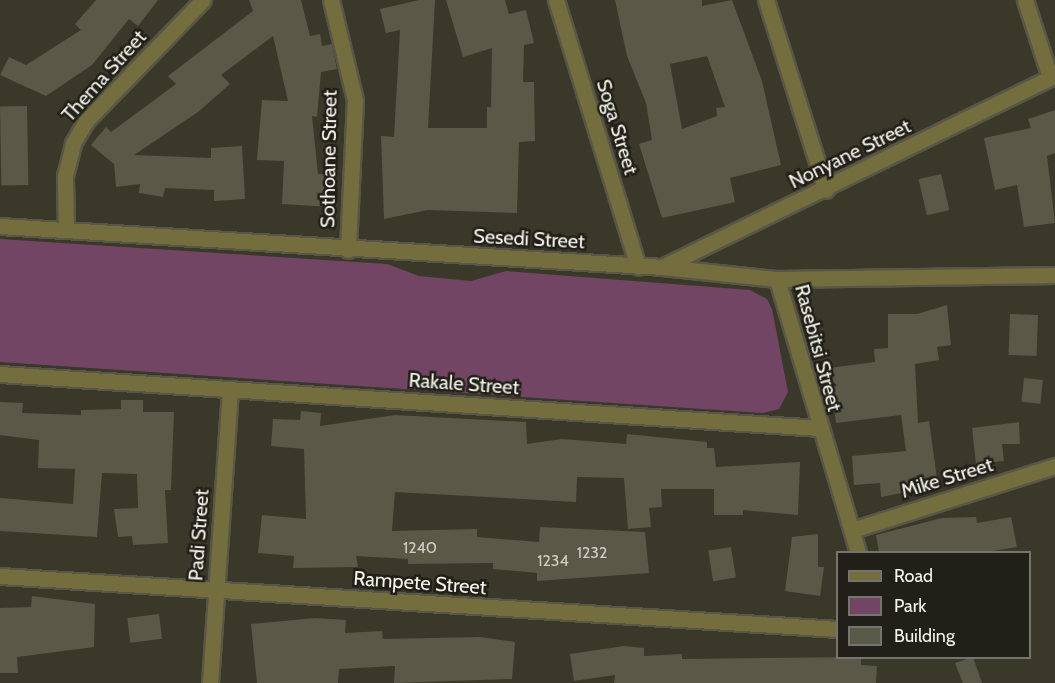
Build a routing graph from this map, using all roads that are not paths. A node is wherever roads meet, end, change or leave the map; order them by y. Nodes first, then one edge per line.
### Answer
1 (203, 0) edge
2 (331, 0) edge
3 (556, 0) edge
4 (766, 0) edge
5 (1025, 0) edge
6 (1053, 76) edge
7 (826, 190) junction
8 (0, 226) edge
9 (66, 230) junction
10 (348, 250) junction
11 (638, 267) junction
12 (662, 267) junction
13 (1055, 275) edge
14 (777, 279) junction
15 (0, 374) edge
16 (230, 390) junction
17 (819, 428) junction
18 (1055, 466) edge
19 (852, 530) junction
20 (858, 551) edge
21 (0, 576) edge
22 (216, 590) junction
23 (836, 629) edge
24 (210, 683) edge

1 - 9 street, Thema Street
2 - 10 street, Sothoane Street
3 - 11 street, Soga Street
4 - 7 street
5 - 6 street
6 - 7 street, Nonyane Street
7 - 12 street, Nonyane Street
8 - 9 street, Sesedi Street
9 - 10 street, Sesedi Street
10 - 11 street, Sesedi Street
11 - 12 street, Sesedi Street
12 - 14 street, Sesedi Street
13 - 14 street, Sesedi Street
14 - 17 street, Rasebitsi Street
15 - 16 street, Rakale Street
16 - 17 street, Rakale Street
16 - 22 street, Padi Street
17 - 19 street
18 - 19 street, Mike Street
19 - 20 street
21 - 22 street, Rampete Street
22 - 23 street, Rampete Street
22 - 24 street, Padi Street

